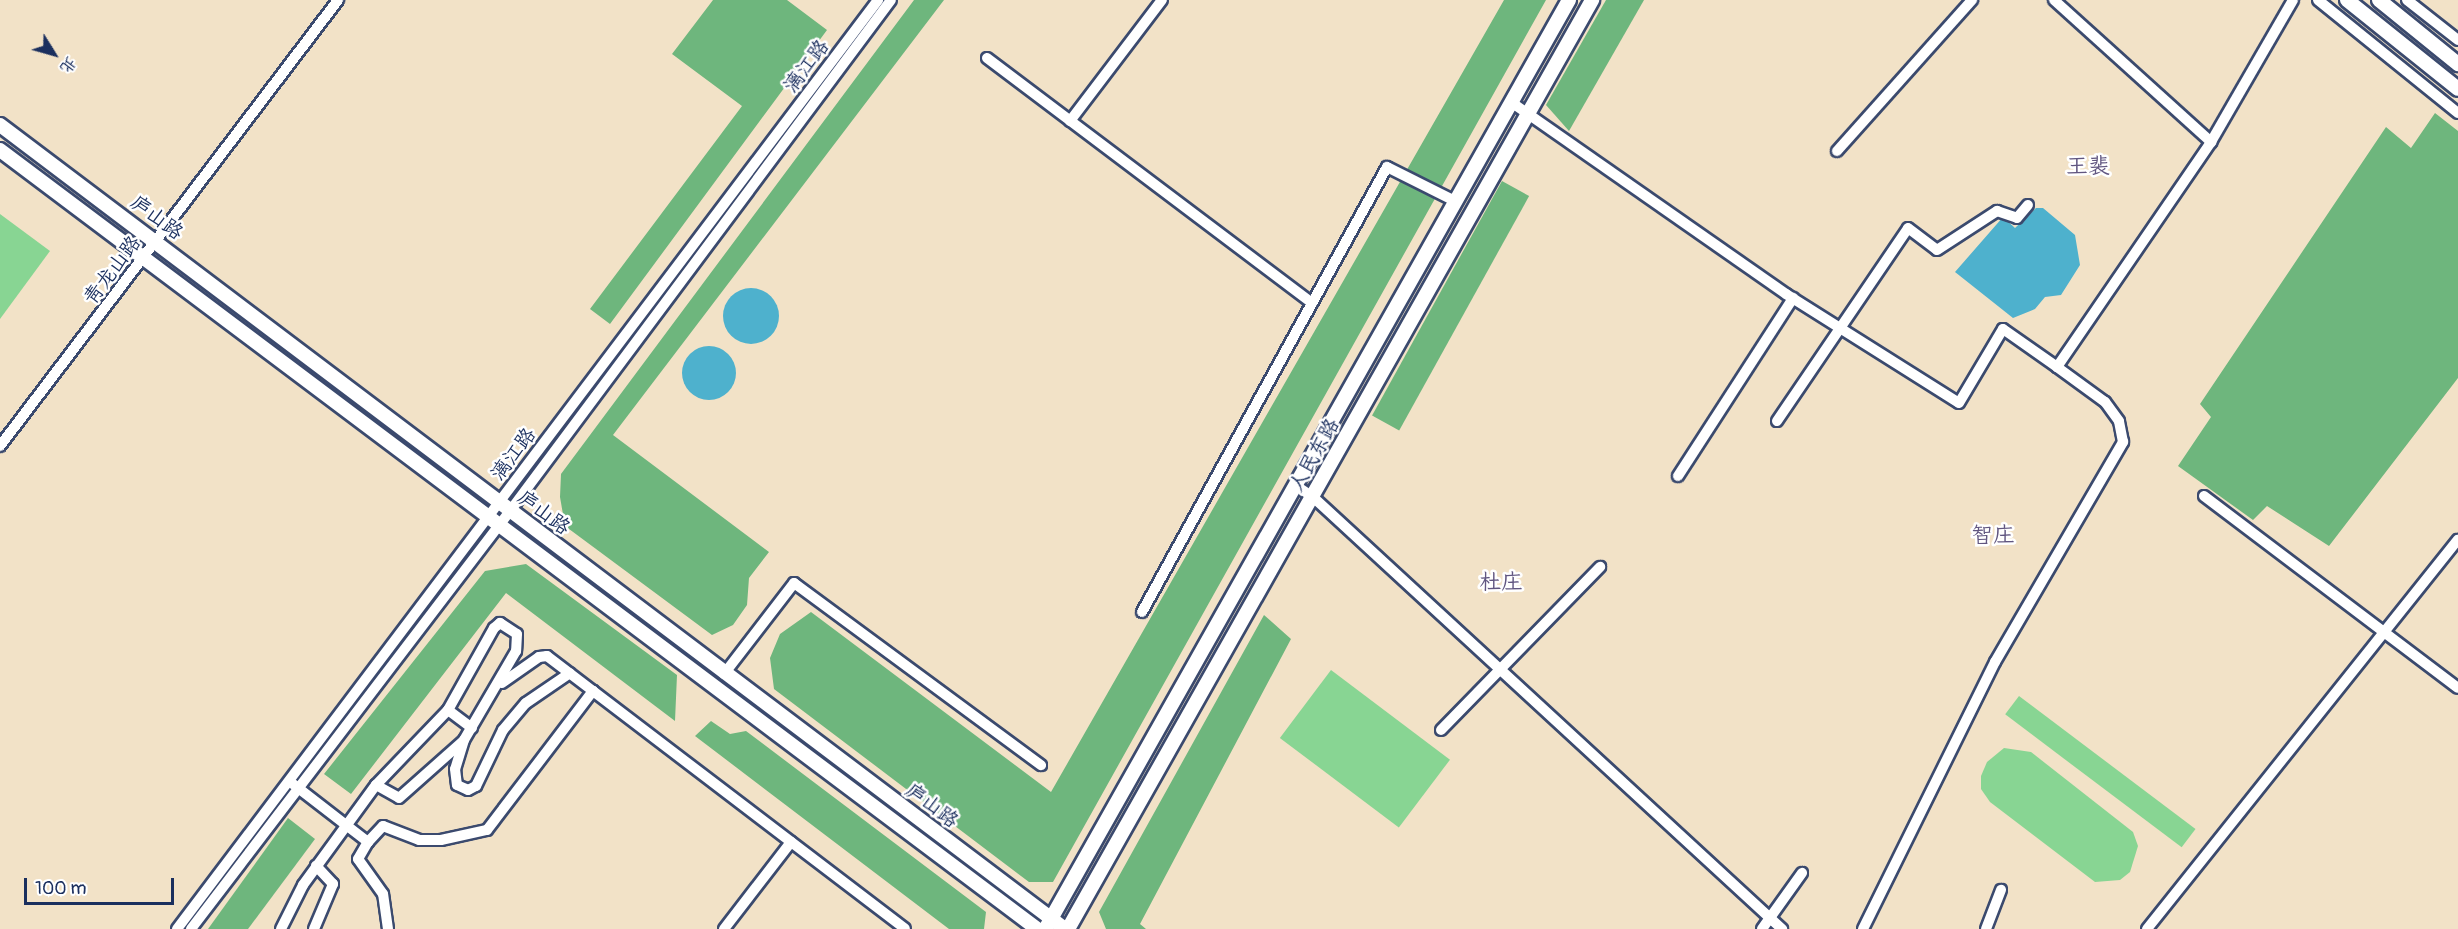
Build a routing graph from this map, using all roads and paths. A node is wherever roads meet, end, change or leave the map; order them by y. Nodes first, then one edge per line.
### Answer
1 (338, 0) edge
2 (878, 0) edge
3 (891, 0) edge
4 (1162, 0) edge
5 (1569, 0) edge
6 (1592, 0) edge
7 (1972, 0) edge
8 (2054, 0) edge
9 (2293, 0) edge
10 (2318, 0) edge
11 (2347, 0) edge
12 (2379, 0) edge
13 (2407, 0) edge
14 (2458, 40) edge
15 (987, 58) dead end
16 (2458, 64) edge
17 (2458, 89) edge
18 (1511, 102) junction
19 (2458, 113) edge
20 (1528, 114) junction
21 (1070, 121) junction
22 (0, 125) edge
23 (2211, 142) junction
24 (0, 150) edge
25 (1837, 151) dead end
26 (1455, 201) junction
27 (2028, 205) dead end
28 (156, 241) junction
29 (144, 258) junction
30 (1793, 298) junction
31 (1312, 303) junction
32 (1839, 327) junction
33 (2057, 367) junction
34 (1777, 421) dead end
35 (0, 446) edge
36 (1678, 476) dead end
37 (1294, 485) junction
38 (2204, 496) dead end
39 (1313, 497) junction
40 (505, 507) junction
41 (493, 521) junction
42 (2458, 540) edge
43 (1600, 567) dead end
44 (1142, 612) dead end
45 (2385, 633) junction
46 (512, 661) junction
47 (521, 669) junction
48 (570, 673) junction
49 (1501, 673) junction
50 (724, 674) junction
51 (497, 687) junction
52 (714, 687) junction
53 (2458, 688) edge
54 (593, 691) junction
55 (448, 710) junction
56 (471, 728) junction
57 (1441, 730) dead end
58 (464, 740) junction
59 (443, 760) junction
60 (1041, 765) dead end
61 (455, 769) junction
62 (288, 780) junction
63 (376, 785) junction
64 (298, 788) junction
65 (347, 826) junction
66 (368, 842) junction
67 (791, 842) junction
68 (316, 867) junction
69 (1802, 873) dead end
70 (2001, 890) dead end
71 (1769, 919) junction
72 (1048, 924) edge
73 (177, 929) edge
74 (191, 929) edge
75 (281, 929) edge
76 (314, 929) edge
77 (388, 929) edge
78 (724, 929) edge
79 (905, 929) edge
80 (1037, 929) edge
81 (1067, 929) edge
82 (1762, 929) edge
83 (1782, 929) edge
84 (1863, 929) edge
85 (1986, 929) edge
86 (2147, 929) edge

1 - 28 street, 青龙山路
2 - 40 street, 漓江路
3 - 40 street, 漓江路
4 - 21 street
5 - 18 main road, 人民东路
6 - 20 main road, 人民东路
7 - 25 street
8 - 23 street
9 - 23 street
10 - 19 street
11 - 17 main road
12 - 16 main road
13 - 14 street
15 - 21 street
18 - 20 street
18 - 26 main road, 人民东路
20 - 30 street
20 - 39 main road, 人民东路
21 - 31 street
22 - 28 main road, 庐山路
23 - 33 street
24 - 29 main road, 庐山路
26 - 31 street
26 - 37 main road, 人民东路
27 - 32 street
28 - 29 street, 青龙山路
28 - 40 main road, 庐山路
29 - 35 street, 青龙山路
29 - 41 main road, 庐山路
30 - 32 street
30 - 36 street
31 - 44 street
32 - 33 street
32 - 34 street
33 - 84 street
37 - 39 street
37 - 72 main road, 人民东路
38 - 45 street
39 - 49 street
39 - 81 main road, 人民东路
40 - 41 street, 漓江路
40 - 50 main road, 庐山路
41 - 52 main road, 庐山路
41 - 62 street, 漓江路
41 - 64 street, 漓江路
42 - 45 street
43 - 49 street
45 - 53 street
45 - 86 street
46 - 47 street
46 - 51 street
46 - 55 street
47 - 48 street
47 - 51 street
48 - 54 street
48 - 61 street
49 - 57 street
49 - 71 street
50 - 52 main road
50 - 60 street
50 - 72 main road, 庐山路
51 - 56 street
52 - 80 main road, 庐山路
54 - 66 street
54 - 67 street
55 - 56 street
55 - 63 street
56 - 58 street
58 - 59 street
58 - 61 street
59 - 61 street
59 - 63 street
62 - 64 street
62 - 73 street, 漓江路
63 - 65 street
64 - 65 street
64 - 74 street, 漓江路
65 - 66 street
65 - 68 street
66 - 77 street
67 - 78 street
67 - 79 street
68 - 75 street
68 - 76 street
69 - 71 street
70 - 85 street
71 - 82 street
71 - 83 street
72 - 81 main road, 庐山路

